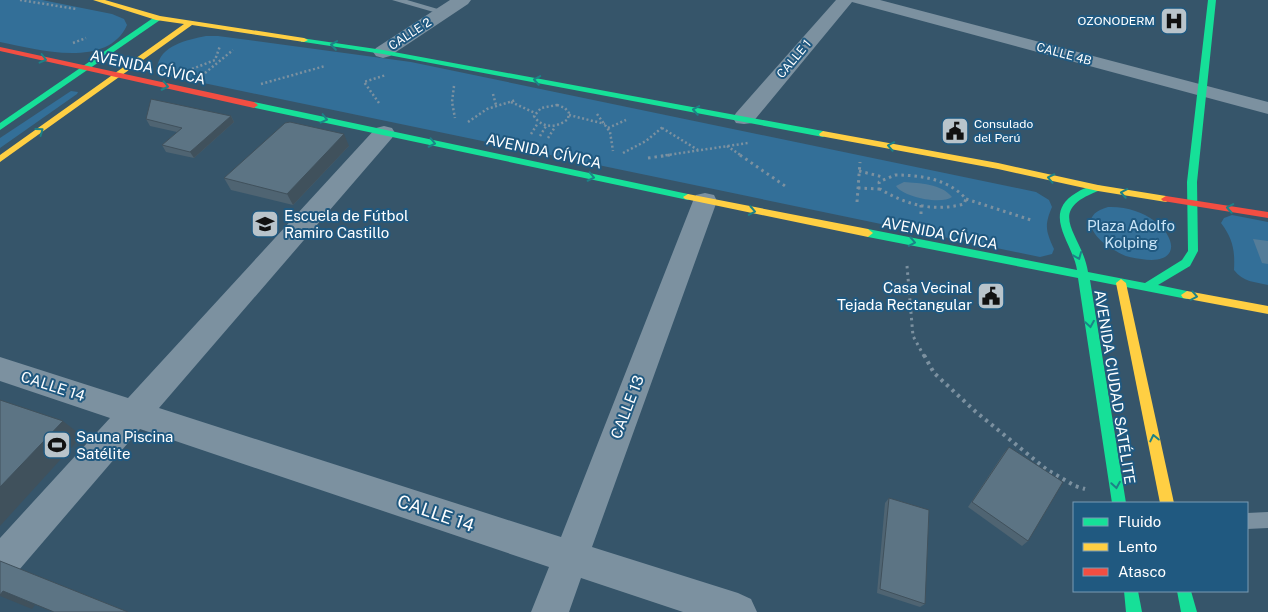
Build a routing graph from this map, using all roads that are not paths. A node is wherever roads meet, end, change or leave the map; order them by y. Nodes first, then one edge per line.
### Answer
1 (97, 0) edge
2 (396, 0) edge
3 (462, 0) edge
4 (845, 0) edge
5 (860, 0) edge
6 (1212, 0) edge
7 (444, 12) junction
8 (159, 18) junction
9 (190, 23) junction
10 (0, 48) edge
11 (383, 52) junction
12 (86, 69) junction
13 (117, 76) junction
14 (1202, 91) junction
15 (1268, 108) edge
16 (744, 118) junction
17 (0, 127) edge
18 (384, 133) junction
19 (0, 160) edge
20 (1098, 188) junction
21 (705, 201) junction
22 (1192, 203) junction
23 (1268, 215) edge
24 (1083, 276) junction
25 (1121, 283) junction
26 (1146, 287) junction
27 (1268, 310) edge
28 (0, 369) edge
29 (134, 413) junction
30 (1118, 500) edge
31 (1167, 502) edge
32 (1268, 520) edge
33 (1248, 521) edge
34 (570, 558) junction
35 (0, 564) edge
36 (1131, 592) edge
37 (1184, 592) edge
38 (550, 612) edge
39 (738, 612) edge
40 (1134, 612) edge
41 (1188, 612) edge

1 - 8 main road
2 - 7 lane
3 - 7 street, CALLE 2
4 - 16 street, CALLE 1
5 - 14 street, CALLE 4B
6 - 14 main road
7 - 11 street, CALLE 2
8 - 9 main road
8 - 12 main road
11 -> 9 main road
9 - 13 main road
10 -> 12 main road, AVENIDA CÍVICA
16 -> 11 main road
12 - 13 main road, AVENIDA CÍVICA
12 - 17 main road
13 -> 18 main road, AVENIDA CÍVICA
19 -> 13 main road
14 - 15 street, CALLE 4B
14 - 22 main road
20 -> 16 main road
18 -> 21 main road, AVENIDA CÍVICA
18 - 29 street
22 -> 20 main road
20 -> 24 main road
21 -> 24 main road, AVENIDA CÍVICA
21 - 34 street, CALLE 13
23 -> 22 main road
22 - 26 main road
24 - 25 main road
24 -> 30 main road, AVENIDA CIUDAD SATÉLITE
25 - 26 main road
31 -> 25 main road, AVENIDA CIUDAD SATÉLITE
26 -> 27 main road
28 - 29 street, CALLE 14
29 - 34 street, CALLE 14
29 - 35 street
32 - 33 lane
34 - 38 street, CALLE 13
34 - 39 street, CALLE 14
36 - 40 main road
37 - 41 main road

